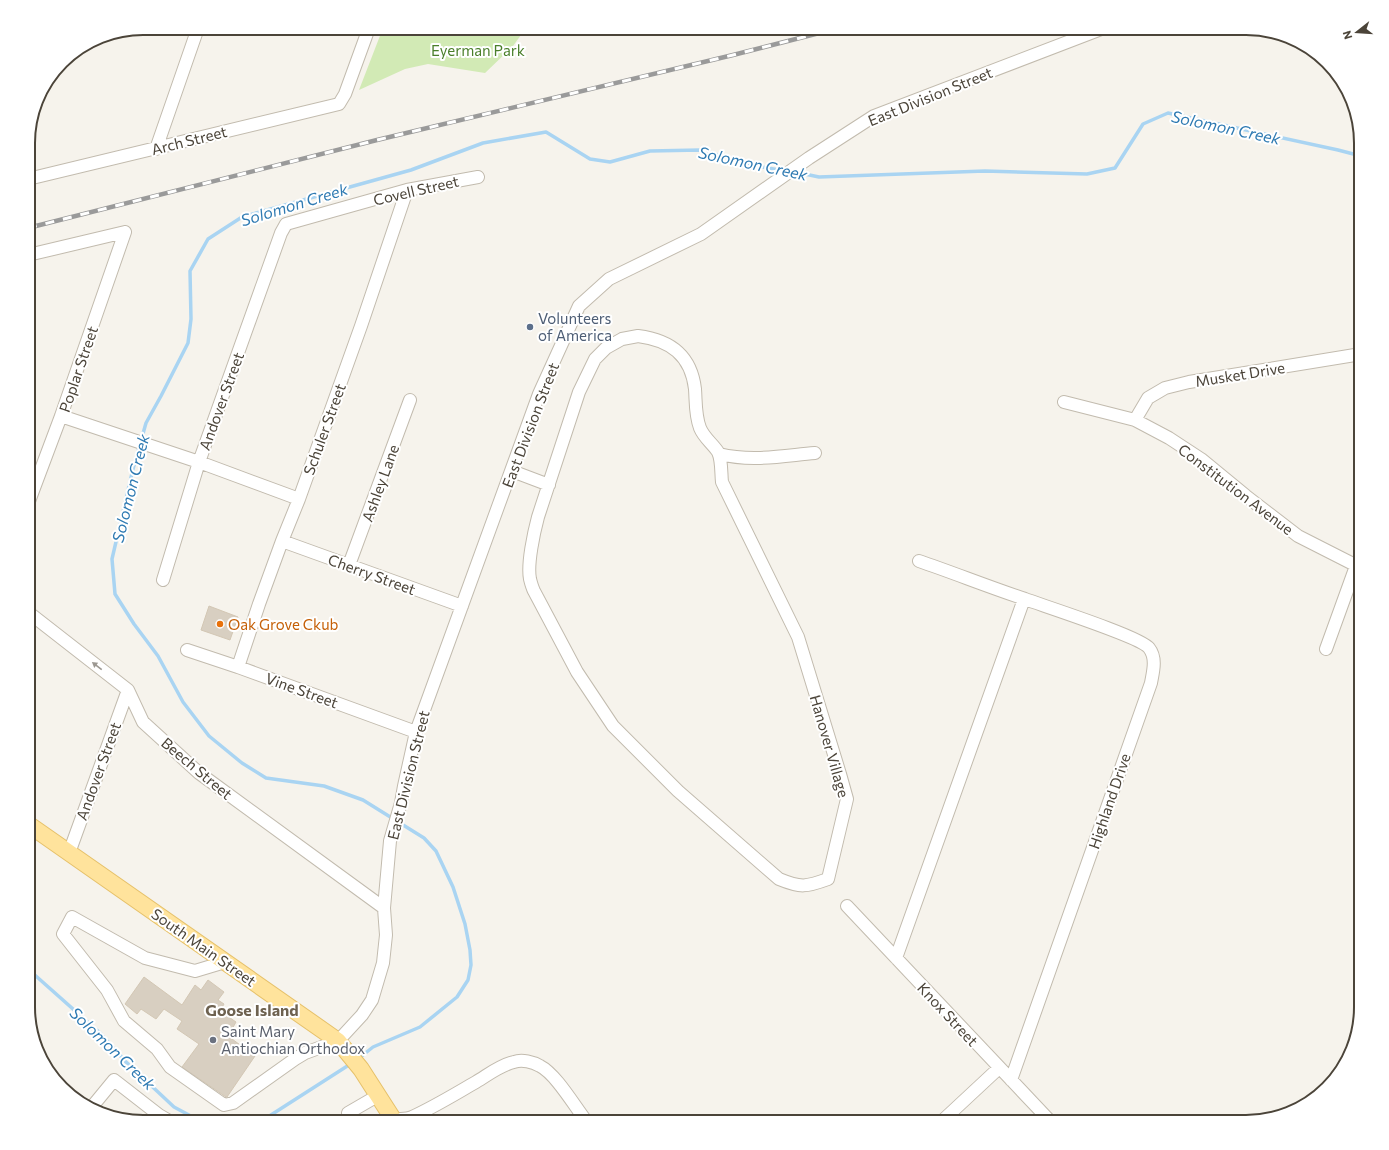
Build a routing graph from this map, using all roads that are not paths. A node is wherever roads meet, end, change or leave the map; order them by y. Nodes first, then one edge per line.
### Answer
1 (196, 35) edge
2 (366, 35) edge
3 (1086, 35) edge
4 (156, 149) junction
5 (478, 177) dead end
6 (35, 178) edge
7 (407, 190) junction
8 (286, 224) joint
9 (35, 253) edge
10 (1354, 355) edge
11 (410, 400) dead end
12 (1064, 402) dead end
13 (61, 416) junction
14 (1135, 420) junction
15 (815, 453) dead end
16 (719, 454) junction
17 (199, 462) junction
18 (512, 471) junction
19 (35, 485) edge
20 (549, 485) junction
21 (299, 499) junction
22 (282, 541) junction
23 (919, 561) dead end
24 (1354, 564) edge
25 (349, 565) junction
26 (1354, 579) edge
27 (163, 580) dead end
28 (1024, 599) junction
29 (462, 606) junction
30 (35, 617) edge
31 (1326, 649) dead end
32 (187, 650) dead end
33 (238, 667) junction
34 (128, 690) junction
35 (416, 732) junction
36 (35, 829) edge
37 (69, 853) junction
38 (846, 906) dead end
39 (384, 908) junction
40 (896, 958) junction
41 (225, 962) junction
42 (338, 1041) junction
43 (999, 1068) junction
44 (1011, 1080) junction
45 (379, 1095) junction
46 (95, 1104) edge
47 (348, 1113) dead end
48 (160, 1115) edge
49 (389, 1115) edge
50 (416, 1115) edge
51 (582, 1115) edge
52 (949, 1115) edge
53 (1044, 1115) edge

1 - 4 street
2 - 4 street, Arch Street
3 - 18 street, East Division Street
4 - 6 street, Arch Street
5 - 7 street, Covell Street
7 - 8 street, Covell Street
7 - 21 street, Schuler Street
8 - 17 street, Andover Street
9 - 13 street, Poplar Street
10 - 14 street, Musket Drive
11 - 25 street, Ashley Lane
12 - 14 street, Constitution Avenue
13 - 17 street
13 - 19 street, Poplar Street
14 - 24 street, Constitution Avenue
15 - 16 street
16 - 20 street, Hanover Village
16 - 20 street, Hanover Village
17 - 21 street
17 - 27 street, Andover Street
18 - 20 street
18 - 29 street, East Division Street
21 - 22 street, Schuler Street
22 - 25 street, Cherry Street
22 - 33 street, Schuler Street
23 - 28 street, Highland Drive
25 - 29 street, Cherry Street
26 - 31 street
28 - 40 street
28 - 44 street, Highland Drive
29 - 35 street, East Division Street
34 -> 30 street, Beech Street
32 - 33 street, Vine Street
33 - 35 street, Vine Street
34 - 37 street, Andover Street
34 - 39 street, Beech Street
35 - 39 street, East Division Street
36 - 37 main road, South Main Street
37 - 41 main road, South Main Street
38 - 40 street, Knox Street
39 - 42 street, East Division Street
40 - 43 street, Knox Street
41 - 42 main road, South Main Street
41 - 42 street
42 - 45 main road, South Main Street
43 - 44 street, Knox Street
43 - 52 street
44 - 53 street, Knox Street
45 - 47 street
45 - 49 main road, South Main Street
46 - 48 street
50 - 51 street

